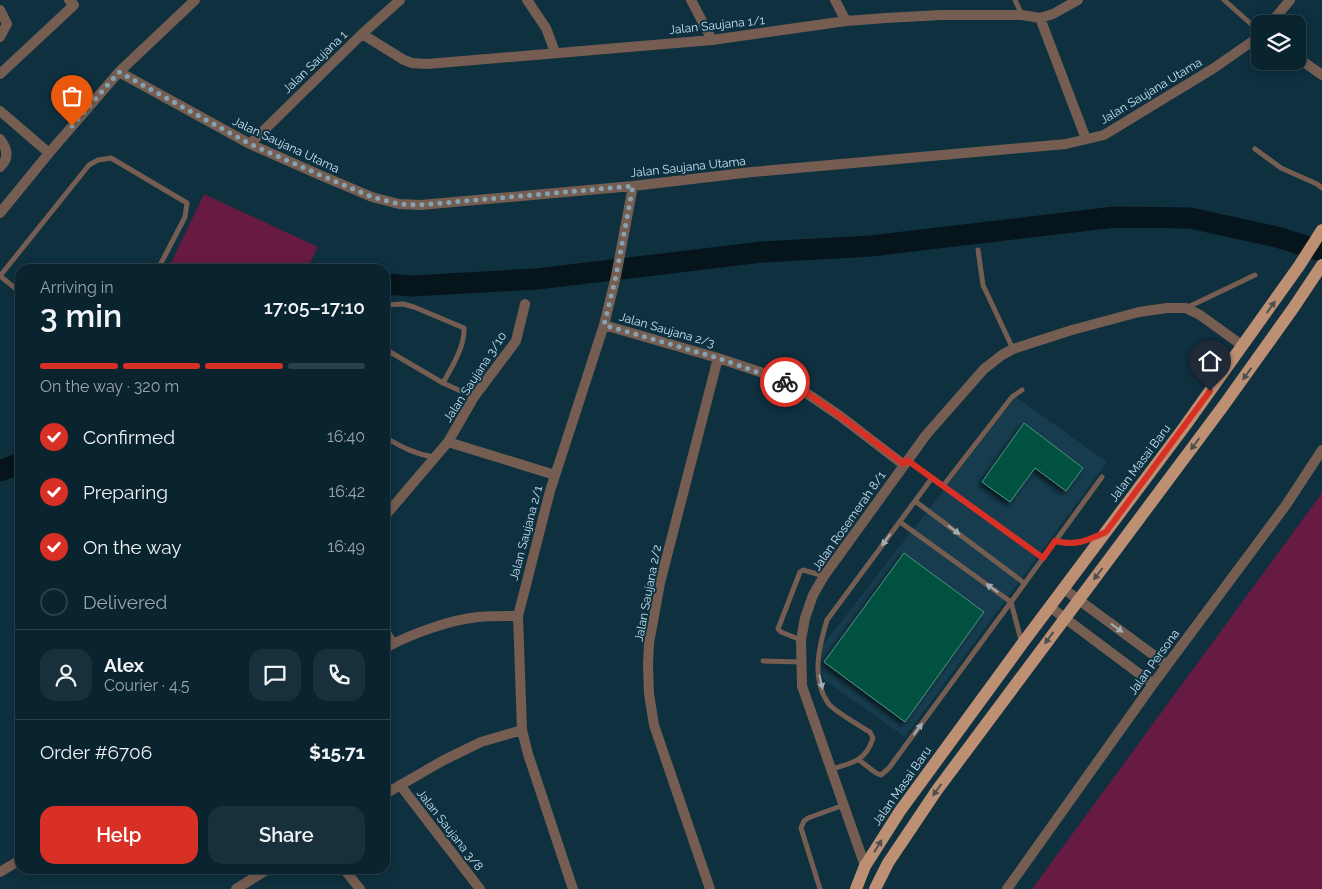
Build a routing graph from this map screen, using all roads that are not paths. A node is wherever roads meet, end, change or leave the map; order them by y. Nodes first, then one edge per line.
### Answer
1 (195, 0) edge
2 (400, 0) edge
3 (527, 0) edge
4 (691, 0) edge
5 (835, 0) edge
6 (1015, 0) edge
7 (1078, 0) edge
8 (1224, 0) edge
9 (1290, 0) edge
10 (72, 3) edge
11 (0, 10) edge
12 (1022, 15) junction
13 (1278, 15) edge
14 (1040, 18) junction
15 (846, 22) junction
16 (1251, 26) edge
17 (0, 37) edge
18 (369, 39) junction
19 (712, 40) junction
20 (1251, 41) edge
21 (555, 52) junction
22 (1306, 64) edge
23 (119, 72) junction
24 (0, 74) edge
25 (1322, 75) edge
26 (0, 111) edge
27 (256, 138) junction
28 (0, 139) edge
29 (1086, 140) junction
30 (1255, 149) dead end
31 (49, 152) junction
32 (0, 167) edge
33 (633, 186) junction
34 (1322, 188) edge
35 (1, 211) edge
36 (1322, 230) edge
37 (978, 250) dead end
38 (161, 264) edge
39 (1320, 269) edge
40 (1255, 275) dead end
41 (0, 276) edge
42 (15, 288) edge
43 (390, 304) edge
44 (525, 304) dead end
45 (1186, 308) junction
46 (604, 325) junction
47 (1269, 342) junction
48 (1243, 346) junction
49 (1013, 349) junction
50 (390, 352) edge
51 (718, 358) junction
52 (443, 382) junction
53 (1022, 390) dead end
54 (474, 397) junction
55 (390, 440) edge
56 (448, 442) junction
57 (1322, 450) edge
58 (434, 457) junction
59 (906, 462) junction
60 (555, 475) junction
61 (1102, 477) dead end
62 (932, 478) junction
63 (943, 486) junction
64 (915, 501) junction
65 (390, 510) edge
66 (900, 522) junction
67 (1106, 532) junction
68 (1055, 541) junction
69 (1043, 558) junction
70 (824, 576) junction
71 (1024, 583) junction
72 (1064, 589) junction
73 (1079, 600) junction
74 (1011, 602) junction
75 (1050, 607) junction
76 (518, 616) junction
77 (1064, 618) junction
78 (801, 640) junction
79 (1022, 644) junction
80 (390, 646) edge
81 (762, 661) dead end
82 (801, 662) junction
83 (1167, 665) junction
84 (1153, 684) junction
85 (522, 730) junction
86 (859, 760) junction
87 (832, 769) junction
88 (400, 785) junction
89 (390, 791) edge
90 (844, 805) junction
91 (15, 863) edge
92 (864, 866) junction
93 (0, 872) edge
94 (260, 874) edge
95 (348, 874) edge
96 (236, 889) edge
97 (360, 889) edge
98 (480, 889) edge
99 (573, 889) edge
100 (710, 889) edge
101 (820, 889) edge
102 (856, 889) edge
103 (875, 889) edge
104 (1007, 889) edge

1 - 23 street
2 - 18 street, Jalan Saujana 1
3 - 21 street
4 - 19 street
5 - 15 street
6 - 12 lane
7 - 14 street
8 - 16 lane
9 - 13 street
10 - 24 street
11 - 17 street
12 - 14 street, Jalan Saujana 1/1
12 - 15 street, Jalan Saujana 1/1
14 - 29 street
15 - 19 street, Jalan Saujana 1/1
18 - 21 street, Jalan Saujana 1/1
18 - 27 street, Jalan Saujana 1
19 - 21 street, Jalan Saujana 1/1
20 - 29 street, Jalan Saujana Utama
22 - 25 street
23 - 27 street, Jalan Saujana Utama
23 - 31 street
26 - 31 street
27 - 33 street, Jalan Saujana Utama
28 - 32 street
29 - 33 street, Jalan Saujana Utama
30 - 34 lane
31 - 35 street
33 - 46 street, Jalan Saujana 2/1
48 -> 36 main road, Jalan Masai Baru
37 - 49 lane
38 - 41 lane
39 - 47 main road
40 - 45 lane
41 - 42 lane
43 - 52 lane
44 - 54 street, Jalan Saujana 3/10
45 - 48 street
45 - 49 street, Jalan Rosemerah 8/1
46 - 51 street, Jalan Saujana 2/3
46 - 60 street, Jalan Saujana 2/1
47 - 48 main road
47 -> 73 main road
48 - 67 main road, Jalan Masai Baru
49 - 59 street, Jalan Rosemerah 8/1
50 - 52 lane
51 - 59 street, Jalan Saujana 2/3
51 - 100 street, Jalan Saujana 2/2
52 - 54 lane
53 - 63 lane
54 - 56 street, Jalan Saujana 3/10
55 - 58 lane
56 - 58 street
56 - 60 street, Jalan Saujana 3/10
57 - 83 street, Jalan Persona
58 - 65 street
59 - 62 lane
59 - 70 street, Jalan Rosemerah 8/1
60 - 76 street, Jalan Saujana 2/1
61 - 68 lane
62 - 63 lane
62 - 64 lane
63 - 69 lane
64 - 66 lane
64 -> 71 lane
74 -> 66 lane
66 -> 86 lane
67 - 68 lane
67 - 72 main road, Jalan Masai Baru
68 - 69 lane
69 - 71 lane
70 - 78 street, Jalan Rosemerah 8/1
70 - 78 lane
71 - 74 lane
72 - 73 street
72 - 75 main road, Jalan Masai Baru
73 - 77 main road
73 -> 83 street
74 - 79 lane
86 -> 74 lane
75 - 77 street
75 - 79 main road, Jalan Masai Baru
76 - 80 street
76 - 85 street, Jalan Saujana 2/1
77 - 84 street
77 -> 103 main road
78 - 82 street, Jalan Rosemerah 8/1
92 -> 79 main road, Jalan Masai Baru
81 - 82 lane
82 - 87 street, Jalan Rosemerah 8/1
83 - 84 street, Jalan Persona
84 - 104 street, Jalan Persona
85 - 88 street
85 - 99 street, Jalan Saujana 2/1
86 - 87 lane
87 - 90 street, Jalan Rosemerah 8/1
88 - 89 street
88 - 98 street, Jalan Saujana 3/8
90 - 92 street, Jalan Rosemerah 8/1
90 - 101 lane
91 - 93 street
92 - 102 main road, Jalan Masai Baru
94 - 96 street
95 - 97 street

